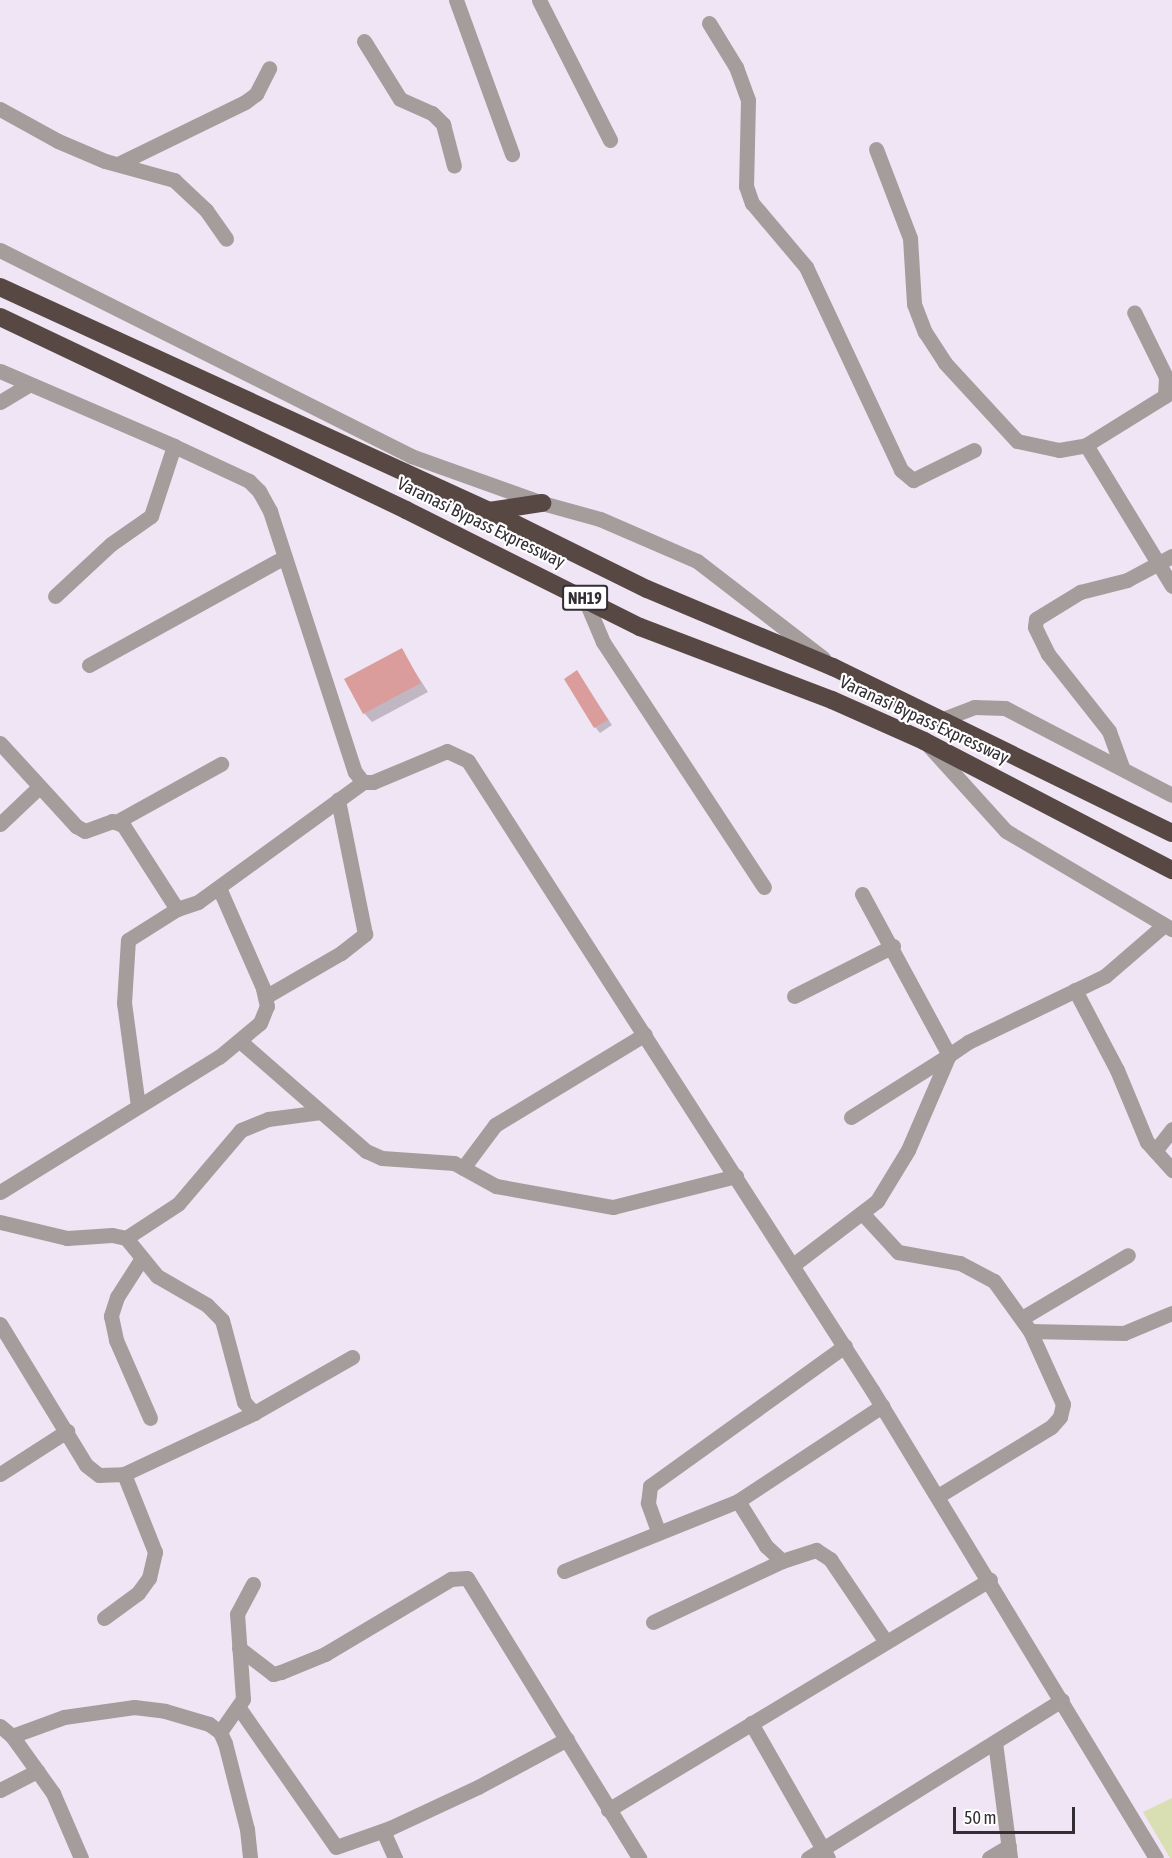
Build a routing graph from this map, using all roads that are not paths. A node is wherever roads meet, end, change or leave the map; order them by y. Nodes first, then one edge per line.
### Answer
1 (456, 0) edge
2 (539, 0) edge
3 (709, 23) dead end
4 (364, 41) dead end
5 (268, 68) dead end
6 (0, 109) edge
7 (610, 140) dead end
8 (876, 149) dead end
9 (512, 154) dead end
10 (118, 164) junction
11 (454, 166) dead end
12 (226, 239) dead end
13 (0, 250) edge
14 (0, 287) edge
15 (1134, 312) dead end
16 (0, 318) edge
17 (0, 371) edge
18 (28, 385) junction
19 (0, 402) edge
20 (1086, 445) junction
21 (174, 446) junction
22 (974, 450) dead end
23 (542, 503) junction
24 (489, 511) junction
25 (1172, 556) edge
26 (283, 558) junction
27 (1158, 566) junction
28 (1172, 586) edge
29 (55, 596) dead end
30 (584, 597) junction
31 (89, 665) dead end
32 (833, 667) junction
33 (943, 719) junction
34 (924, 741) junction
35 (0, 743) edge
36 (221, 764) dead end
37 (1122, 767) junction
38 (363, 782) junction
39 (38, 788) junction
40 (1172, 795) edge
41 (338, 800) junction
42 (118, 821) junction
43 (0, 824) edge
44 (1172, 833) edge
45 (1172, 870) edge
46 (764, 887) dead end
47 (219, 888) junction
48 (862, 894) dead end
49 (177, 909) junction
50 (1168, 927) edge
51 (893, 946) junction
52 (1075, 990) junction
53 (794, 996) dead end
54 (265, 997) junction
55 (645, 1034) junction
56 (241, 1042) junction
57 (949, 1055) junction
58 (138, 1106) junction
59 (321, 1112) junction
60 (851, 1117) dead end
61 (1172, 1129) edge
62 (1155, 1151) junction
63 (463, 1168) junction
64 (1172, 1170) edge
65 (736, 1176) junction
66 (0, 1192) edge
67 (863, 1214) junction
68 (0, 1222) edge
69 (126, 1238) junction
70 (1128, 1255) dead end
71 (142, 1258) junction
72 (793, 1265) junction
73 (1172, 1313) edge
74 (0, 1324) edge
75 (1026, 1324) junction
76 (844, 1346) junction
77 (352, 1357) dead end
78 (882, 1406) junction
79 (254, 1413) junction
80 (150, 1418) dead end
81 (67, 1431) junction
82 (0, 1474) edge
83 (124, 1474) junction
84 (938, 1496) junction
85 (738, 1501) junction
86 (658, 1531) junction
87 (782, 1561) junction
88 (564, 1571) dead end
89 (990, 1580) junction
90 (253, 1584) dead end
91 (104, 1618) dead end
92 (653, 1622) dead end
93 (886, 1642) junction
94 (239, 1648) junction
95 (1062, 1700) junction
96 (239, 1708) junction
97 (751, 1723) junction
98 (0, 1726) edge
99 (220, 1732) junction
100 (12, 1736) junction
101 (567, 1740) junction
102 (995, 1742) junction
103 (37, 1771) junction
104 (0, 1790) edge
105 (608, 1810) junction
106 (383, 1831) junction
107 (1010, 1852) edge
108 (825, 1854) edge
109 (81, 1858) edge
110 (250, 1858) edge
111 (395, 1858) edge
112 (639, 1858) edge
113 (808, 1858) edge
114 (989, 1858) edge
115 (1156, 1858) edge

1 - 9 street
2 - 7 street
3 - 22 street
4 - 11 street
5 - 10 street
6 - 10 street
8 - 20 street
10 - 12 street
13 - 23 street
14 - 24 highway, Varanasi Bypass Expressway / NH19
15 - 20 street
16 - 30 highway, Varanasi Bypass Expressway / NH19
17 - 18 street
18 - 19 street
18 - 21 street
20 - 27 street
21 - 26 street
21 - 29 street
23 - 24 highway
23 - 32 street
24 - 32 highway, Varanasi Bypass Expressway / NH19
25 - 27 street
26 - 31 street
26 - 38 street
27 - 28 street
27 - 37 street
30 - 34 highway, Varanasi Bypass Expressway / NH19
30 - 46 street
32 - 33 highway, Varanasi Bypass Expressway / NH19
33 - 37 street
33 - 44 highway, Varanasi Bypass Expressway / NH19
34 - 45 highway, Varanasi Bypass Expressway / NH19
34 - 50 street
35 - 39 street
36 - 42 street
37 - 40 street
38 - 41 street
38 - 55 street
39 - 42 street
39 - 43 street
41 - 47 street
41 - 54 street
42 - 49 street
47 - 49 street
47 - 54 street
48 - 51 street
49 - 58 street
50 - 52 street
51 - 53 street
51 - 57 street
52 - 57 street
52 - 62 street
54 - 56 street
55 - 63 street
55 - 65 street
56 - 58 street
56 - 59 street
57 - 60 street
57 - 67 street
58 - 66 street
59 - 63 street
59 - 69 street
61 - 62 street
62 - 64 street
63 - 65 street
65 - 72 street
67 - 72 street
67 - 75 street
68 - 69 street
69 - 71 street
70 - 75 street
71 - 79 street
71 - 80 street
72 - 76 street
73 - 75 street
74 - 81 street
75 - 84 street
76 - 78 street
76 - 86 street
77 - 79 street
78 - 84 street
78 - 85 street
79 - 83 street
81 - 82 street
81 - 83 street
83 - 91 street
84 - 89 street
85 - 86 street
85 - 87 street
86 - 88 street
87 - 92 street
87 - 93 street
89 - 93 street
89 - 95 street
90 - 94 street
93 - 97 street
94 - 96 street
94 - 101 street
95 - 102 street
95 - 115 street
96 - 99 street
96 - 106 street
97 - 105 street
97 - 108 street
98 - 100 street
99 - 100 street
99 - 110 street
100 - 103 street
101 - 105 street
101 - 106 street
102 - 107 street
102 - 108 street
103 - 104 street
103 - 109 street
105 - 112 street
106 - 111 street
107 - 114 street
108 - 113 street

